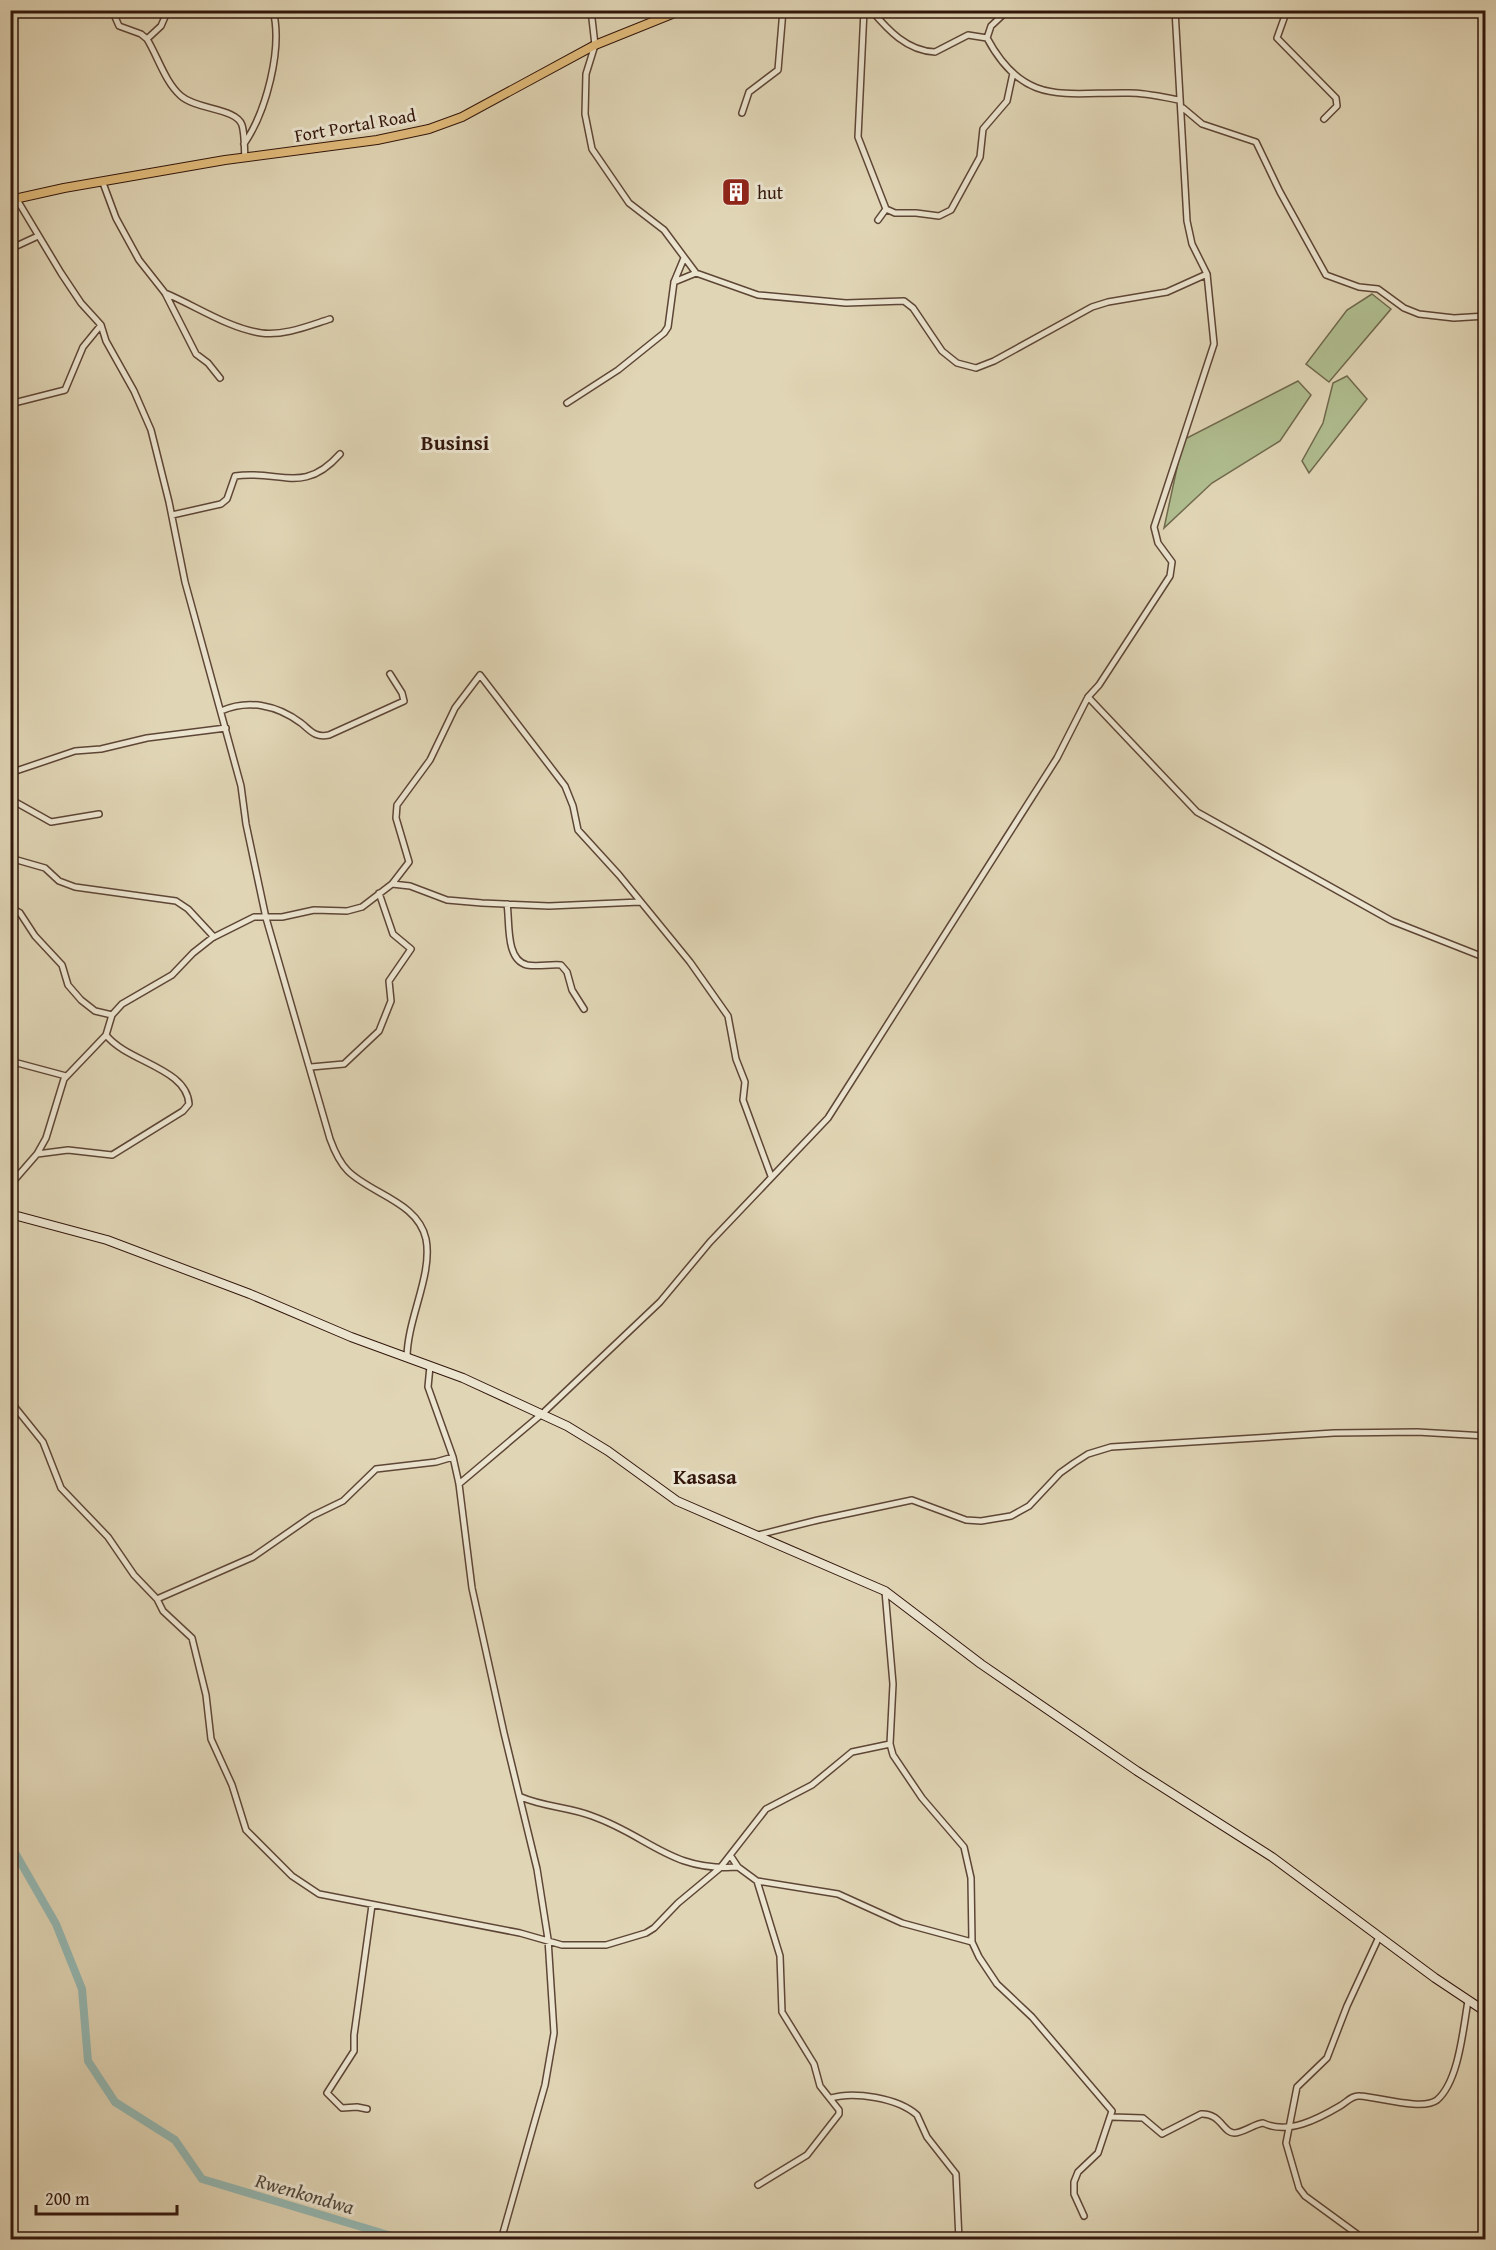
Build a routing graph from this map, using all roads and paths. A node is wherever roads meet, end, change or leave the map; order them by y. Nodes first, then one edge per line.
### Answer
1 (112, 10) edge
2 (168, 10) edge
3 (273, 10) edge
4 (591, 10) edge
5 (682, 10) edge
6 (783, 10) edge
7 (864, 10) edge
8 (871, 10) edge
9 (1008, 10) edge
10 (1176, 10) edge
11 (1287, 10) edge
12 (1474, 10) edge
13 (1485, 14) edge
14 (987, 38) junction
15 (147, 39) junction
16 (595, 45) junction
17 (1013, 73) junction
18 (1022, 81) junction
19 (1012, 85) junction
20 (1179, 100) junction
21 (1183, 108) junction
22 (742, 113) dead end
23 (1324, 119) dead end
24 (244, 145) junction
25 (245, 158) junction
26 (103, 183) junction
27 (10, 189) edge
28 (13, 199) edge
29 (886, 209) junction
30 (878, 220) dead end
31 (38, 236) junction
32 (10, 249) edge
33 (684, 258) junction
34 (696, 273) junction
35 (1207, 274) junction
36 (674, 282) junction
37 (165, 293) junction
38 (1485, 316) edge
39 (330, 320) dead end
40 (101, 326) junction
41 (220, 378) dead end
42 (567, 403) dead end
43 (10, 404) edge
44 (340, 454) dead end
45 (172, 515) junction
46 (390, 674) dead end
47 (1088, 697) junction
48 (220, 711) junction
49 (226, 728) junction
50 (10, 773) edge
51 (10, 799) edge
52 (99, 814) dead end
53 (10, 858) edge
54 (392, 884) junction
55 (379, 893) junction
56 (640, 902) junction
57 (507, 904) junction
58 (10, 907) edge
59 (266, 918) junction
60 (214, 937) junction
61 (1485, 958) edge
62 (584, 1009) dead end
63 (112, 1015) junction
64 (106, 1035) junction
65 (10, 1061) edge
66 (311, 1067) junction
67 (66, 1076) junction
68 (37, 1154) junction
69 (771, 1176) junction
70 (10, 1185) edge
71 (10, 1214) edge
72 (407, 1358) junction
73 (430, 1366) junction
74 (10, 1401) edge
75 (543, 1413) junction
76 (1485, 1436) edge
77 (453, 1457) junction
78 (459, 1484) junction
79 (756, 1536) junction
80 (885, 1591) junction
81 (157, 1599) junction
82 (890, 1744) junction
83 (521, 1797) junction
84 (730, 1855) junction
85 (738, 1867) junction
86 (720, 1868) junction
87 (757, 1881) junction
88 (372, 1905) junction
89 (1379, 1938) junction
90 (548, 1939) junction
91 (972, 1942) junction
92 (1468, 2001) junction
93 (1485, 2012) edge
94 (831, 2098) junction
95 (367, 2109) dead end
96 (1112, 2117) junction
97 (1288, 2126) junction
98 (758, 2185) dead end
99 (1084, 2216) dead end
100 (1357, 2234) dead end
101 (501, 2240) edge
102 (959, 2240) edge

1 - 15 street
2 - 15 street
3 - 24 street
4 - 16 street
5 - 16 main road, Fort Portal Road
6 - 22 street
7 - 29 street
8 - 14 street
9 - 14 street
10 - 20 street
11 - 23 street
12 - 13 street
14 - 17 street
15 - 24 street
16 - 25 main road, Fort Portal Road
16 - 33 street
17 - 18 street
17 - 19 street
18 - 19 street
18 - 20 street
19 - 29 street
20 - 21 street
21 - 35 street
21 - 38 street
24 - 25 street
25 - 26 main road, Fort Portal Road
26 - 28 main road, Fort Portal Road
26 - 37 street
27 - 28 street
28 - 31 street
29 - 30 street
31 - 32 street
31 - 40 street
33 - 34 street
33 - 36 street
34 - 35 street
34 - 36 street
35 - 47 street
36 - 42 street
37 - 39 street
37 - 41 street
40 - 43 street
40 - 45 street
44 - 45 street
45 - 48 street
46 - 48 street
47 - 61 street
47 - 69 street
48 - 49 street
49 - 50 street
49 - 59 street
51 - 52 street
53 - 60 street
54 - 55 street
54 - 56 street
54 - 57 street
55 - 59 street
55 - 66 street
56 - 57 street
56 - 69 street
57 - 62 street
58 - 63 street
59 - 60 street
59 - 66 street
60 - 63 street
63 - 64 street
64 - 67 street
64 - 68 street
65 - 67 street
66 - 72 street
67 - 68 street
68 - 70 street
69 - 75 street
71 - 72 street
72 - 73 street
73 - 75 street
73 - 77 street
74 - 81 street
75 - 78 street
75 - 79 street
76 - 79 street
77 - 78 street
77 - 81 street
78 - 83 street
79 - 80 street
80 - 82 street
80 - 89 street
81 - 88 street
82 - 84 street
82 - 91 street
83 - 86 street
83 - 90 street
84 - 85 street
84 - 86 street
85 - 86 street
85 - 87 street
86 - 90 street
87 - 91 street
87 - 94 street
88 - 90 street
88 - 95 street
89 - 92 street
89 - 97 street
90 - 101 street
91 - 96 street
92 - 93 street
92 - 97 street
94 - 98 street
94 - 102 street
96 - 97 street
96 - 99 street
97 - 100 street

